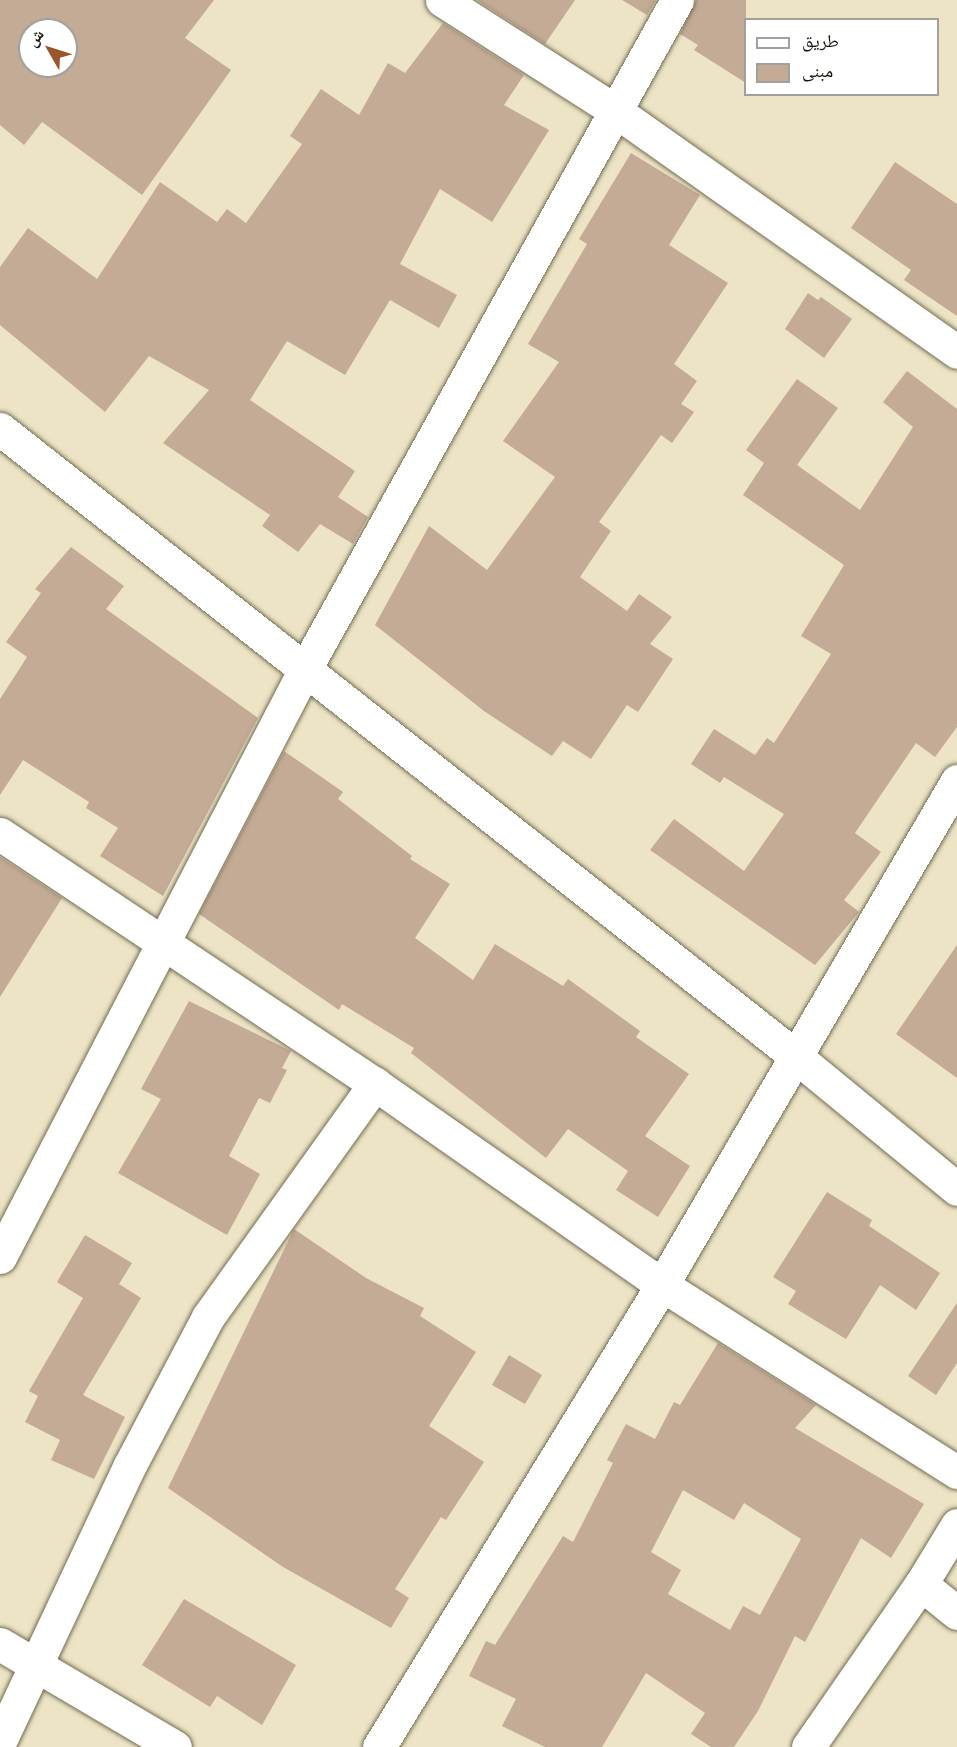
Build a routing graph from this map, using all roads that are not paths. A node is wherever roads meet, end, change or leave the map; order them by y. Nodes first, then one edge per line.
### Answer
1 (442, 0) edge
2 (677, 0) edge
3 (617, 112) junction
4 (957, 352) edge
5 (0, 429) edge
6 (305, 669) junction
7 (957, 782) edge
8 (0, 834) edge
9 (164, 943) junction
10 (794, 1055) junction
11 (375, 1084) junction
12 (957, 1189) edge
13 (0, 1257) edge
14 (662, 1285) junction
15 (957, 1472) edge
16 (957, 1525) edge
17 (921, 1584) junction
18 (957, 1613) edge
19 (0, 1644) edge
20 (35, 1664) junction
21 (0, 1741) edge
22 (175, 1747) edge
23 (379, 1747) edge
24 (808, 1747) edge

1 - 3 street
2 - 3 street
3 - 4 street
3 - 6 street
5 - 6 street
6 - 9 street
6 - 10 street
7 - 10 street
8 - 9 street
9 - 11 street
9 - 13 street
10 - 12 street
10 - 14 street
11 - 14 street
11 - 20 street
14 - 15 street
14 - 23 street
16 - 17 street
17 - 18 street
17 - 24 street
19 - 20 street
20 - 21 street
20 - 22 street

